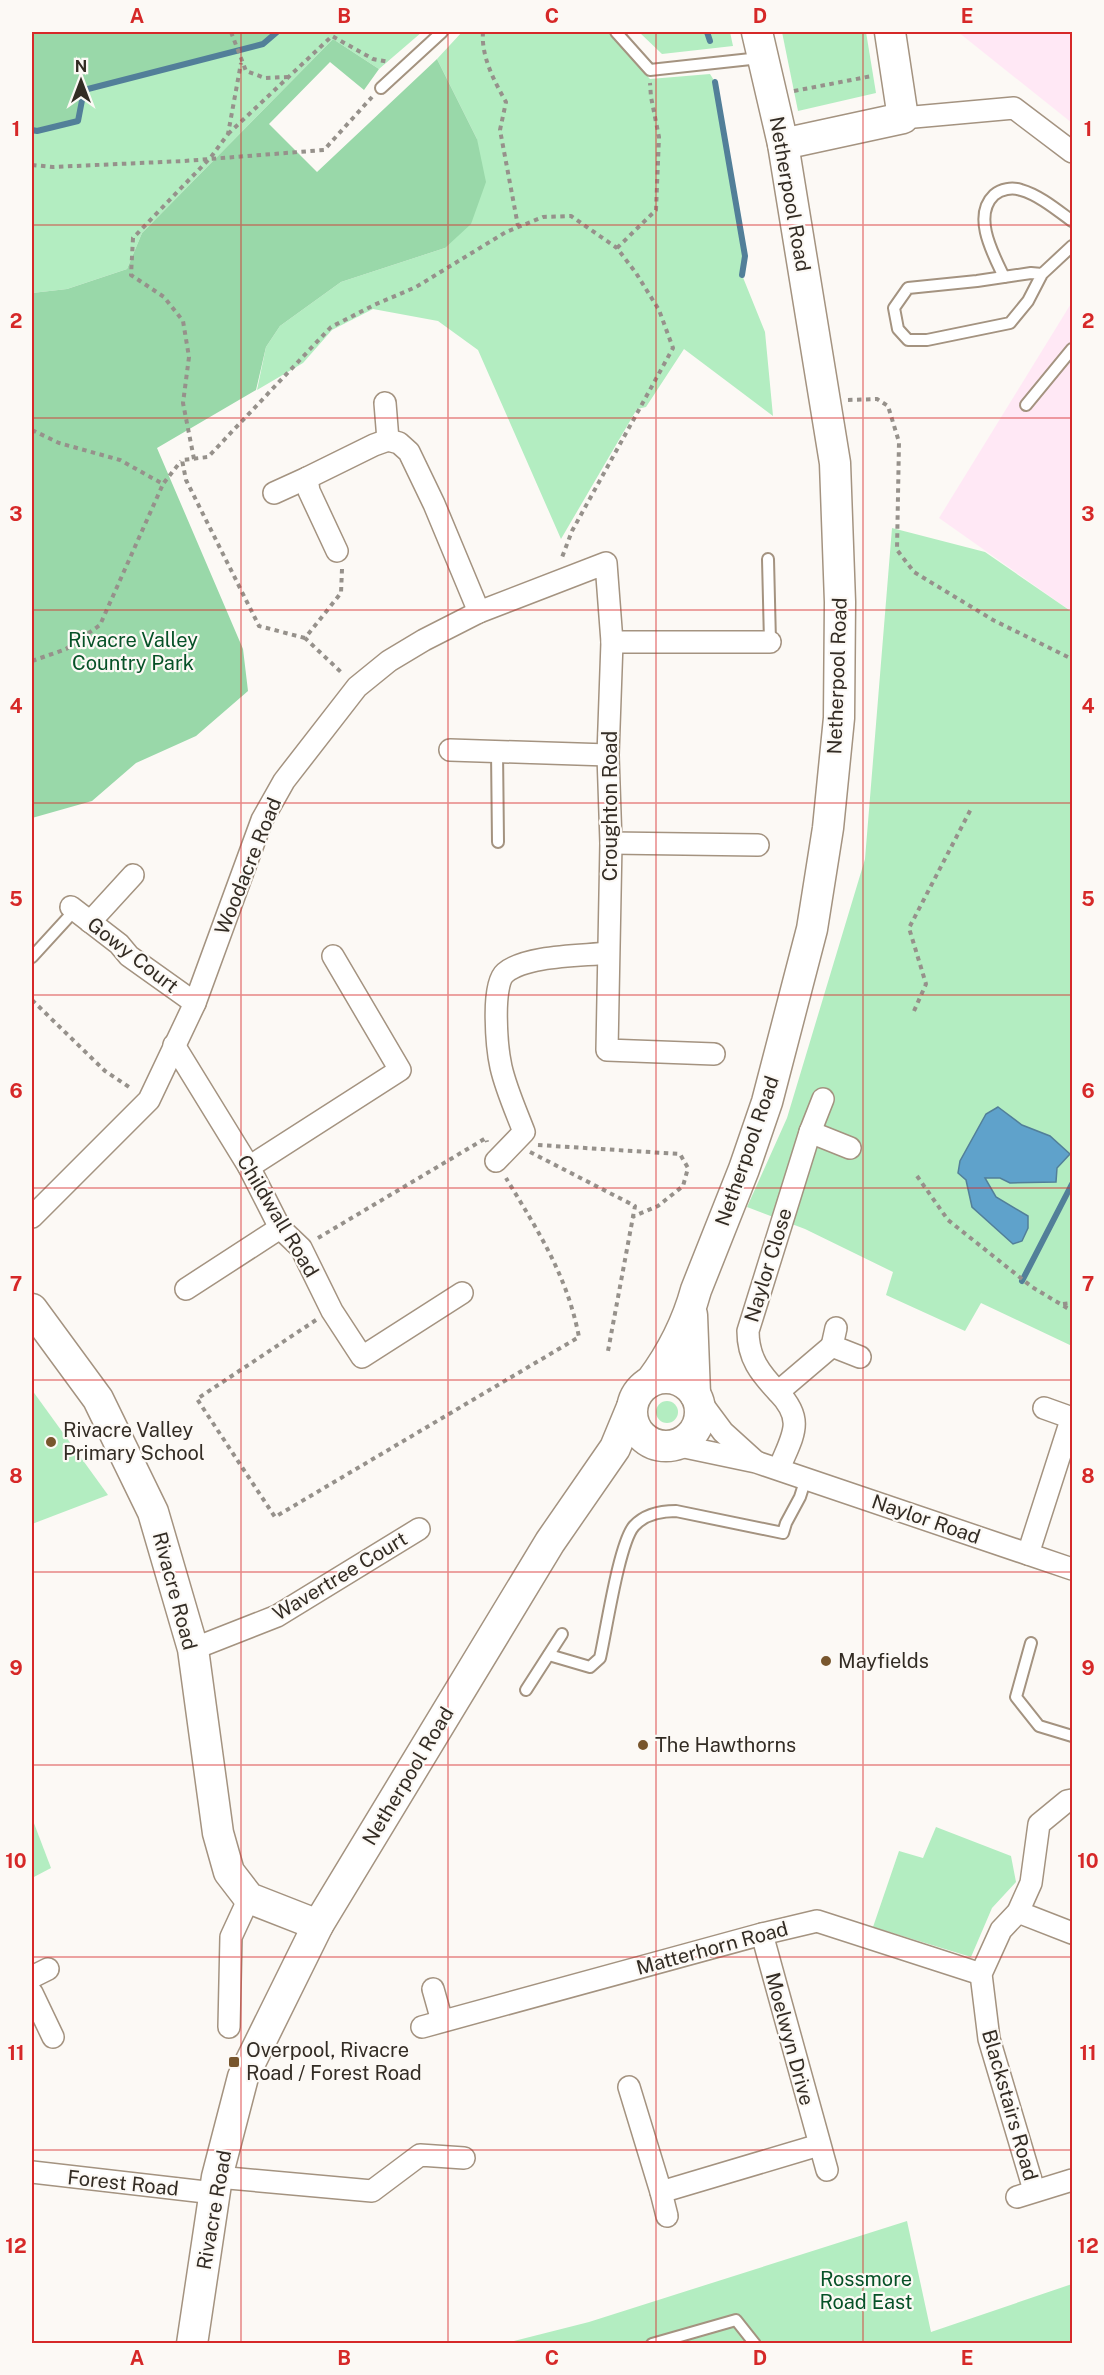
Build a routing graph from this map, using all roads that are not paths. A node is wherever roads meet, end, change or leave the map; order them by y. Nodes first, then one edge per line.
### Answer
1 (442, 32) edge
2 (616, 32) edge
3 (890, 32) edge
4 (760, 44) edge
5 (381, 88) road end
6 (903, 118) junction
7 (783, 144) junction
8 (1072, 152) edge
9 (1072, 221) edge
10 (1072, 246) edge
11 (1042, 273) junction
12 (1004, 277) junction
13 (1072, 349) edge
14 (385, 403) dead end
15 (1026, 405) dead end
16 (388, 440) junction
17 (307, 478) junction
18 (274, 493) dead end
19 (337, 551) road end
20 (768, 559) dead end
21 (606, 563) joint
22 (479, 612) junction
23 (612, 642) junction
24 (770, 642) joint
25 (450, 750) dead end
26 (497, 751) junction
27 (608, 755) junction
28 (498, 842) dead end
29 (611, 843) junction
30 (758, 845) dead end
31 (133, 875) dead end
32 (78, 913) junction
33 (609, 953) junction
34 (333, 956) dead end
35 (32, 957) edge
36 (195, 1003) junction
37 (174, 1046) junction
38 (714, 1054) dead end
39 (823, 1099) dead end
40 (810, 1132) junction
41 (850, 1148) dead end
42 (496, 1161) dead end
43 (249, 1167) junction
44 (32, 1217) edge
45 (280, 1228) junction
46 (186, 1289) dead end
47 (462, 1293) dead end
48 (692, 1306) junction
49 (32, 1310) edge
50 (860, 1357) dead end
51 (651, 1381) junction
52 (778, 1392) junction
53 (696, 1396) junction
54 (632, 1407) junction
55 (1044, 1408) dead end
56 (1072, 1418) edge
57 (673, 1446) junction
58 (756, 1462) junction
59 (780, 1469) junction
60 (806, 1478) junction
61 (589, 1485) junction
62 (419, 1529) dead end
63 (1028, 1554) junction
64 (1072, 1569) edge
65 (562, 1634) dead end
66 (1031, 1643) dead end
67 (193, 1649) junction
68 (549, 1655) junction
69 (526, 1690) dead end
70 (1072, 1736) edge
71 (1072, 1800) edge
72 (249, 1898) junction
73 (1018, 1912) junction
74 (318, 1925) junction
75 (762, 1934) junction
76 (1072, 1934) edge
77 (981, 1974) junction
78 (433, 1989) dead end
79 (32, 1993) edge
80 (229, 2027) dead end
81 (53, 2037) dead end
82 (243, 2077) joint
83 (629, 2087) dead end
84 (819, 2145) junction
85 (464, 2158) dead end
86 (827, 2170) dead end
87 (32, 2172) edge
88 (1072, 2180) edge
89 (216, 2185) junction
90 (661, 2192) junction
91 (667, 2216) dead end
92 (192, 2343) edge
93 (652, 2343) edge
94 (755, 2343) edge

1 - 5 lane
2 - 4 lane
3 - 6 main road
4 - 7 main road, Netherpool Road
6 - 7 main road
6 - 8 street
7 - 48 main road, Netherpool Road
9 - 12 lane
10 - 11 lane
11 - 12 lane
11 - 12 lane
13 - 15 lane
14 - 16 street
16 - 17 street
16 - 22 street
17 - 18 street
17 - 19 street
20 - 24 lane
21 - 22 street, Woodacre Road
21 - 23 street, Croughton Road
22 - 36 street, Woodacre Road
23 - 24 street
23 - 27 street, Croughton Road
25 - 26 street
26 - 27 street
26 - 28 lane
27 - 29 street, Croughton Road
29 - 30 street
29 - 33 street, Croughton Road
31 - 32 street
32 - 35 lane
32 - 36 street, Gowy Court
33 - 38 street, Croughton Road
33 - 42 street
34 - 43 street
36 - 37 street, Woodacre Road
37 - 43 street, Childwall Road
37 - 44 street, Woodacre Road
39 - 40 street, Naylor Close
40 - 41 street
40 - 52 street, Naylor Close
43 - 45 street, Childwall Road
45 - 46 street
45 - 47 street, Childwall Road
48 - 51 main road, Netherpool Road
48 - 53 main road, Netherpool Road
49 - 67 main road, Rivacre Road
50 - 52 street
51 - 53 main road
51 - 54 main road
52 - 59 street, Naylor Close
53 - 57 main road
53 - 58 street
54 - 57 main road
54 - 61 main road, Netherpool Road
55 - 56 street
56 - 63 street
57 - 58 street, Naylor Road
57 - 61 main road, Netherpool Road
58 - 59 street, Naylor Road
59 - 60 street, Naylor Road
60 - 63 street, Naylor Road
60 - 68 lane
61 - 74 main road, Netherpool Road
62 - 67 street, Wavertree Court
63 - 64 street, Naylor Road
65 - 68 lane
66 - 70 lane
67 - 72 main road, Rivacre Road
68 - 69 lane
71 - 73 street
72 - 74 main road
72 - 80 street
73 - 76 street
73 - 77 street
74 - 82 main road, Netherpool Road
75 - 77 street, Matterhorn Road
75 - 78 street, Matterhorn Road
75 - 84 street, Moelwyn Drive
77 - 88 street, Blackstairs Road
79 - 81 street
82 - 89 main road, Rivacre Road
83 - 90 street
84 - 86 street, Moelwyn Drive
84 - 90 street
85 - 89 street, Forest Road
87 - 89 street, Forest Road
89 - 92 main road, Rivacre Road
90 - 91 street
93 - 94 lane

